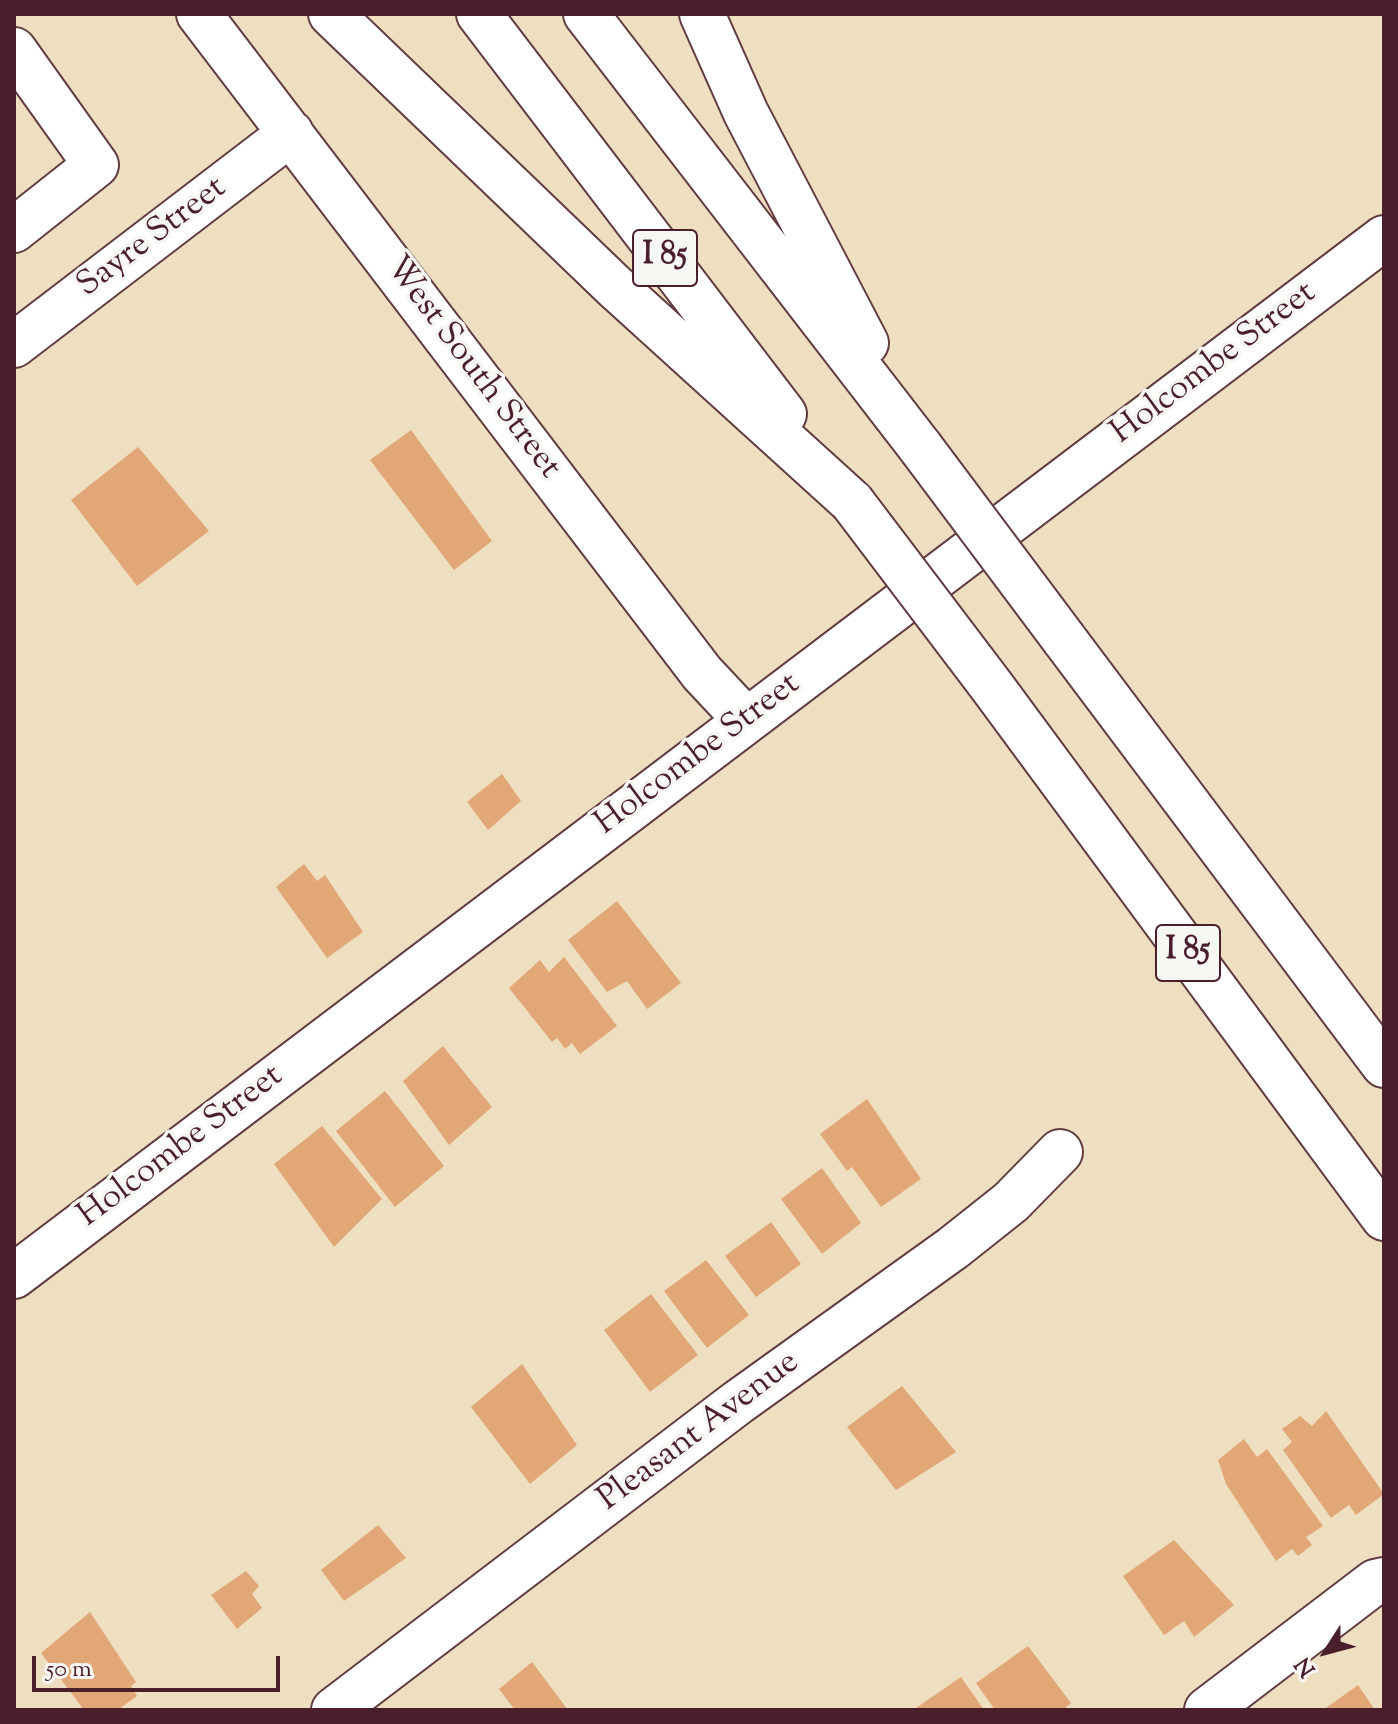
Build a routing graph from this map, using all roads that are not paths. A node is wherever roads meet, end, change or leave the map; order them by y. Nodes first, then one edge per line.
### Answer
1 (199, 14) edge
2 (331, 14) edge
3 (479, 14) edge
4 (586, 14) edge
5 (702, 14) edge
6 (14, 50) edge
7 (291, 133) junction
8 (14, 230) edge
9 (1384, 238) edge
10 (14, 345) edge
11 (921, 448) junction
12 (852, 502) junction
13 (746, 720) junction
14 (1384, 1065) edge
15 (1060, 1152) dead end
16 (1384, 1218) edge
17 (14, 1276) edge
18 (1384, 1580) edge
19 (334, 1710) edge
20 (1207, 1710) edge

1 - 7 main road, West South Street
2 - 12 main road
3 - 12 main road, I 85
4 - 11 main road, I 85
5 - 11 main road
6 - 8 main road
7 - 10 main road, Sayre Street
7 - 13 main road, West South Street
9 - 13 main road, Holcombe Street
11 - 14 main road, I 85, bridge
12 - 16 main road, I 85, bridge
13 - 17 main road, Holcombe Street
15 - 19 main road, Pleasant Avenue
18 - 20 main road

